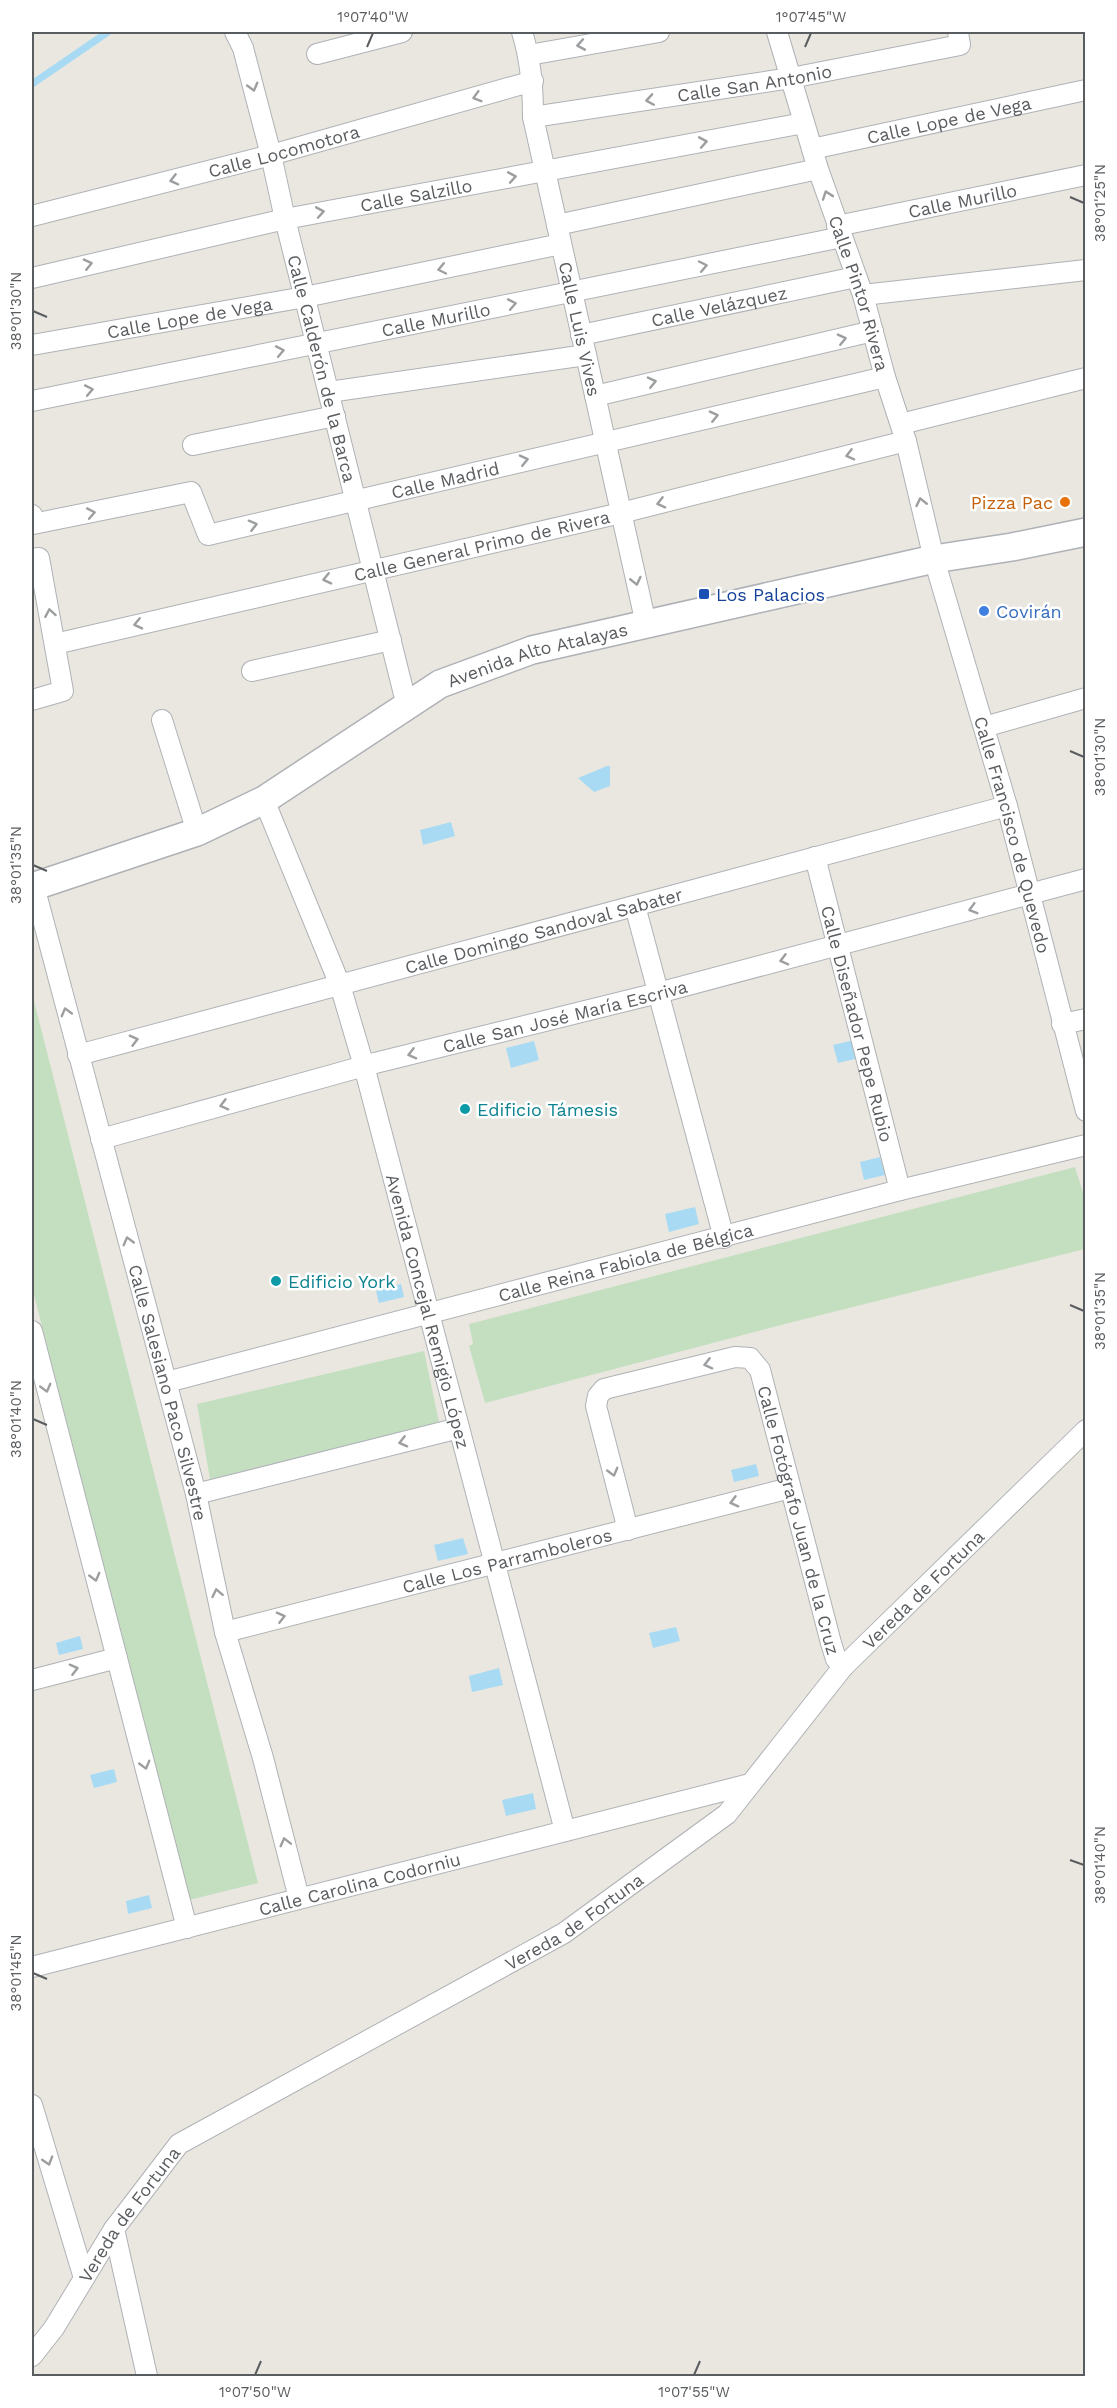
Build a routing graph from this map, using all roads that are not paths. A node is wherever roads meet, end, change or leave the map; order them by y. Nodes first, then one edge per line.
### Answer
1 (235, 32) edge
2 (402, 32) edge
3 (522, 32) edge
4 (659, 32) edge
5 (781, 32) edge
6 (957, 32) edge
7 (317, 54) dead end
8 (530, 55) junction
9 (791, 78) junction
10 (533, 81) junction
11 (1086, 90) edge
12 (533, 117) junction
13 (804, 123) junction
14 (812, 150) junction
15 (271, 154) junction
16 (818, 169) junction
17 (545, 171) junction
18 (1086, 175) edge
19 (32, 216) edge
20 (285, 219) junction
21 (557, 225) junction
22 (840, 232) junction
23 (561, 244) junction
24 (1086, 270) edge
25 (32, 278) edge
26 (860, 286) junction
27 (572, 292) junction
28 (305, 297) junction
29 (873, 331) junction
30 (581, 335) junction
31 (317, 344) junction
32 (32, 345) edge
33 (586, 355) junction
34 (885, 376) junction
35 (1086, 378) edge
36 (329, 392) junction
37 (595, 396) junction
38 (32, 401) edge
39 (335, 416) junction
40 (904, 432) junction
41 (605, 441) junction
42 (193, 445) dead end
43 (356, 500) junction
44 (621, 513) junction
45 (32, 520) edge
46 (1086, 532) edge
47 (934, 559) junction
48 (32, 560) edge
49 (373, 569) junction
50 (646, 624) junction
51 (391, 640) junction
52 (55, 644) junction
53 (252, 671) dead end
54 (1086, 698) edge
55 (32, 700) edge
56 (407, 706) junction
57 (162, 720) dead end
58 (984, 727) junction
59 (264, 800) junction
60 (1007, 806) junction
61 (197, 832) junction
62 (815, 858) junction
63 (1086, 879) edge
64 (33, 886) edge
65 (1029, 893) junction
66 (635, 906) junction
67 (838, 946) junction
68 (340, 985) junction
69 (658, 993) junction
70 (1086, 1019) edge
71 (1062, 1024) junction
72 (78, 1055) junction
73 (364, 1066) junction
74 (1086, 1111) edge
75 (100, 1139) junction
76 (1086, 1145) edge
77 (900, 1191) junction
78 (724, 1238) junction
79 (429, 1314) junction
80 (32, 1331) edge
81 (167, 1382) junction
82 (459, 1428) junction
83 (1086, 1430) edge
84 (790, 1488) junction
85 (196, 1494) junction
86 (628, 1530) junction
87 (495, 1563) junction
88 (225, 1632) junction
89 (117, 1658) junction
90 (843, 1666) junction
91 (32, 1680) edge
92 (750, 1784) junction
93 (687, 1801) junction
94 (727, 1814) junction
95 (565, 1831) junction
96 (299, 1899) junction
97 (187, 1928) junction
98 (32, 1967) edge
99 (32, 2105) edge
100 (114, 2229) junction
101 (84, 2278) junction
102 (32, 2356) edge
103 (147, 2376) edge

1 -> 15 street, Calle Calderón de la Barca
2 - 7 street
3 - 8 street, Calle Luis Vives
4 -> 8 street
5 - 9 street, Calle Pintor Rivera
6 - 9 street, Calle San Antonio
8 - 10 street, Calle Luis Vives
9 -> 12 street, Calle San Antonio
9 - 13 street, Calle Pintor Rivera
10 - 12 street, Calle Luis Vives
10 -> 15 street, Calle Locomotora
11 - 14 street, Calle Lope de Vega
12 - 17 street, Calle Luis Vives
13 - 14 street, Calle Pintor Rivera
17 -> 13 street, Calle Salzillo
14 - 16 street, Calle Pintor Rivera
15 -> 19 street, Calle Locomotora
15 - 20 street, Calle Calderón de la Barca
16 - 21 street
22 -> 16 street, Calle Pintor Rivera
20 -> 17 street, Calle Salzillo
17 - 21 street, Calle Luis Vives
18 - 22 street, Calle Murillo
25 -> 20 street, Calle Salzillo
20 - 28 street, Calle Calderón de la Barca
21 - 23 street, Calle Luis Vives
22 - 26 street, Calle Pintor Rivera
27 -> 22 street, Calle Murillo
23 - 27 street, Calle Luis Vives
23 -> 28 street, Calle Lope de Vega
24 - 26 street, Calle Velázquez
26 - 29 street, Calle Pintor Rivera
26 - 30 street, Calle Velázquez
27 - 30 street, Calle Luis Vives
31 -> 27 street, Calle Murillo
28 - 31 street, Calle Calderón de la Barca
28 - 32 street, Calle Lope de Vega
29 - 34 street, Calle Pintor Rivera
37 -> 29 street
30 - 33 street, Calle Luis Vives
31 - 36 street, Calle Calderón de la Barca
38 -> 31 street, Calle Murillo
33 - 36 street
33 - 37 street, Calle Luis Vives
34 - 40 street, Calle Pintor Rivera
41 -> 34 street, Calle Madrid
35 - 40 street, Calle General Primo de Rivera
36 - 39 street, Calle Calderón de la Barca
37 - 41 street, Calle Luis Vives
39 - 42 street
39 - 43 street, Calle Calderón de la Barca
40 -> 44 street, Calle General Primo de Rivera
47 -> 40 street, Calle Pintor Rivera
43 -> 41 street, Calle Madrid
41 - 44 street, Calle Luis Vives
45 -> 43 street, Calle Madrid
43 - 49 street, Calle Calderón de la Barca
44 - 49 street, Calle General Primo de Rivera
44 -> 50 street, Calle Luis Vives
46 - 47 main road, Avenida Alto Atalayas
47 - 50 main road, Avenida Alto Atalayas
47 - 58 street, Calle Francisco de Quevedo
52 -> 48 street
49 - 51 street, Calle Calderón de la Barca
49 -> 52 street, Calle General Primo de Rivera
50 - 56 main road, Avenida Alto Atalayas
51 - 53 street
51 - 56 street, Calle Calderón de la Barca
52 - 55 street
54 - 58 street
56 - 59 main road, Avenida Alto Atalayas
57 - 61 street
58 - 60 street, Calle Francisco de Quevedo
59 - 61 main road, Avenida Alto Atalayas
59 - 68 street, Avenida Concejal Remigio López
60 - 62 street, Calle Domingo Sandoval Sabater
60 - 65 street, Calle Francisco de Quevedo
61 - 64 main road, Avenida Alto Atalayas
62 - 66 street, Calle Domingo Sandoval Sabater
62 - 67 street, Calle Diseñador Pepe Rubio
63 - 65 street, Calle San José María Escriva
72 -> 64 street, Calle Salesiano Paco Silvestre
65 -> 67 street, Calle San José María Escriva
65 - 71 street, Calle Francisco de Quevedo
66 - 68 street, Calle Domingo Sandoval Sabater
66 - 69 street
67 -> 69 street, Calle San José María Escriva
67 - 77 street, Calle Diseñador Pepe Rubio
72 -> 68 street, Calle Domingo Sandoval Sabater
68 - 73 street, Avenida Concejal Remigio López
69 -> 73 street, Calle San José María Escriva
69 - 78 street
70 - 71 street
71 - 74 street, Calle Francisco de Quevedo
72 - 75 street, Calle Salesiano Paco Silvestre
73 -> 75 street, Calle San José María Escriva
73 - 79 street, Avenida Concejal Remigio López
81 -> 75 street, Calle Salesiano Paco Silvestre
76 - 77 street, Calle Reina Fabiola de Bélgica
77 - 78 street, Calle Reina Fabiola de Bélgica
78 - 79 street, Calle Reina Fabiola de Bélgica
79 - 81 street, Calle Reina Fabiola de Bélgica
79 - 82 street, Avenida Concejal Remigio López
80 -> 89 street
81 - 85 street, Calle Salesiano Paco Silvestre
82 -> 85 street
82 - 87 street, Avenida Concejal Remigio López
83 - 90 street, Vereda de Fortuna
84 -> 86 street, Calle Los Parramboleros
84 -> 86 street, Calle Fotógrafo Juan de la Cruz
84 - 90 street, Calle Fotógrafo Juan de la Cruz
88 -> 85 street, Calle Salesiano Paco Silvestre
86 - 87 street, Calle Los Parramboleros
88 -> 87 street, Calle Los Parramboleros
87 - 95 street, Avenida Concejal Remigio López
96 -> 88 street, Calle Salesiano Paco Silvestre
91 -> 89 street
89 -> 97 street
90 - 92 street, Vereda de Fortuna
92 - 93 street, Calle Carolina Codorniu
92 - 94 street, Vereda de Fortuna
93 - 94 street
93 - 95 street, Calle Carolina Codorniu
94 - 100 street, Vereda de Fortuna
95 - 96 street, Calle Carolina Codorniu
96 - 97 street, Calle Carolina Codorniu
97 - 98 street, Calle Carolina Codorniu
99 -> 101 street
100 - 101 street, Vereda de Fortuna
100 - 103 street
101 - 102 street, Vereda de Fortuna

